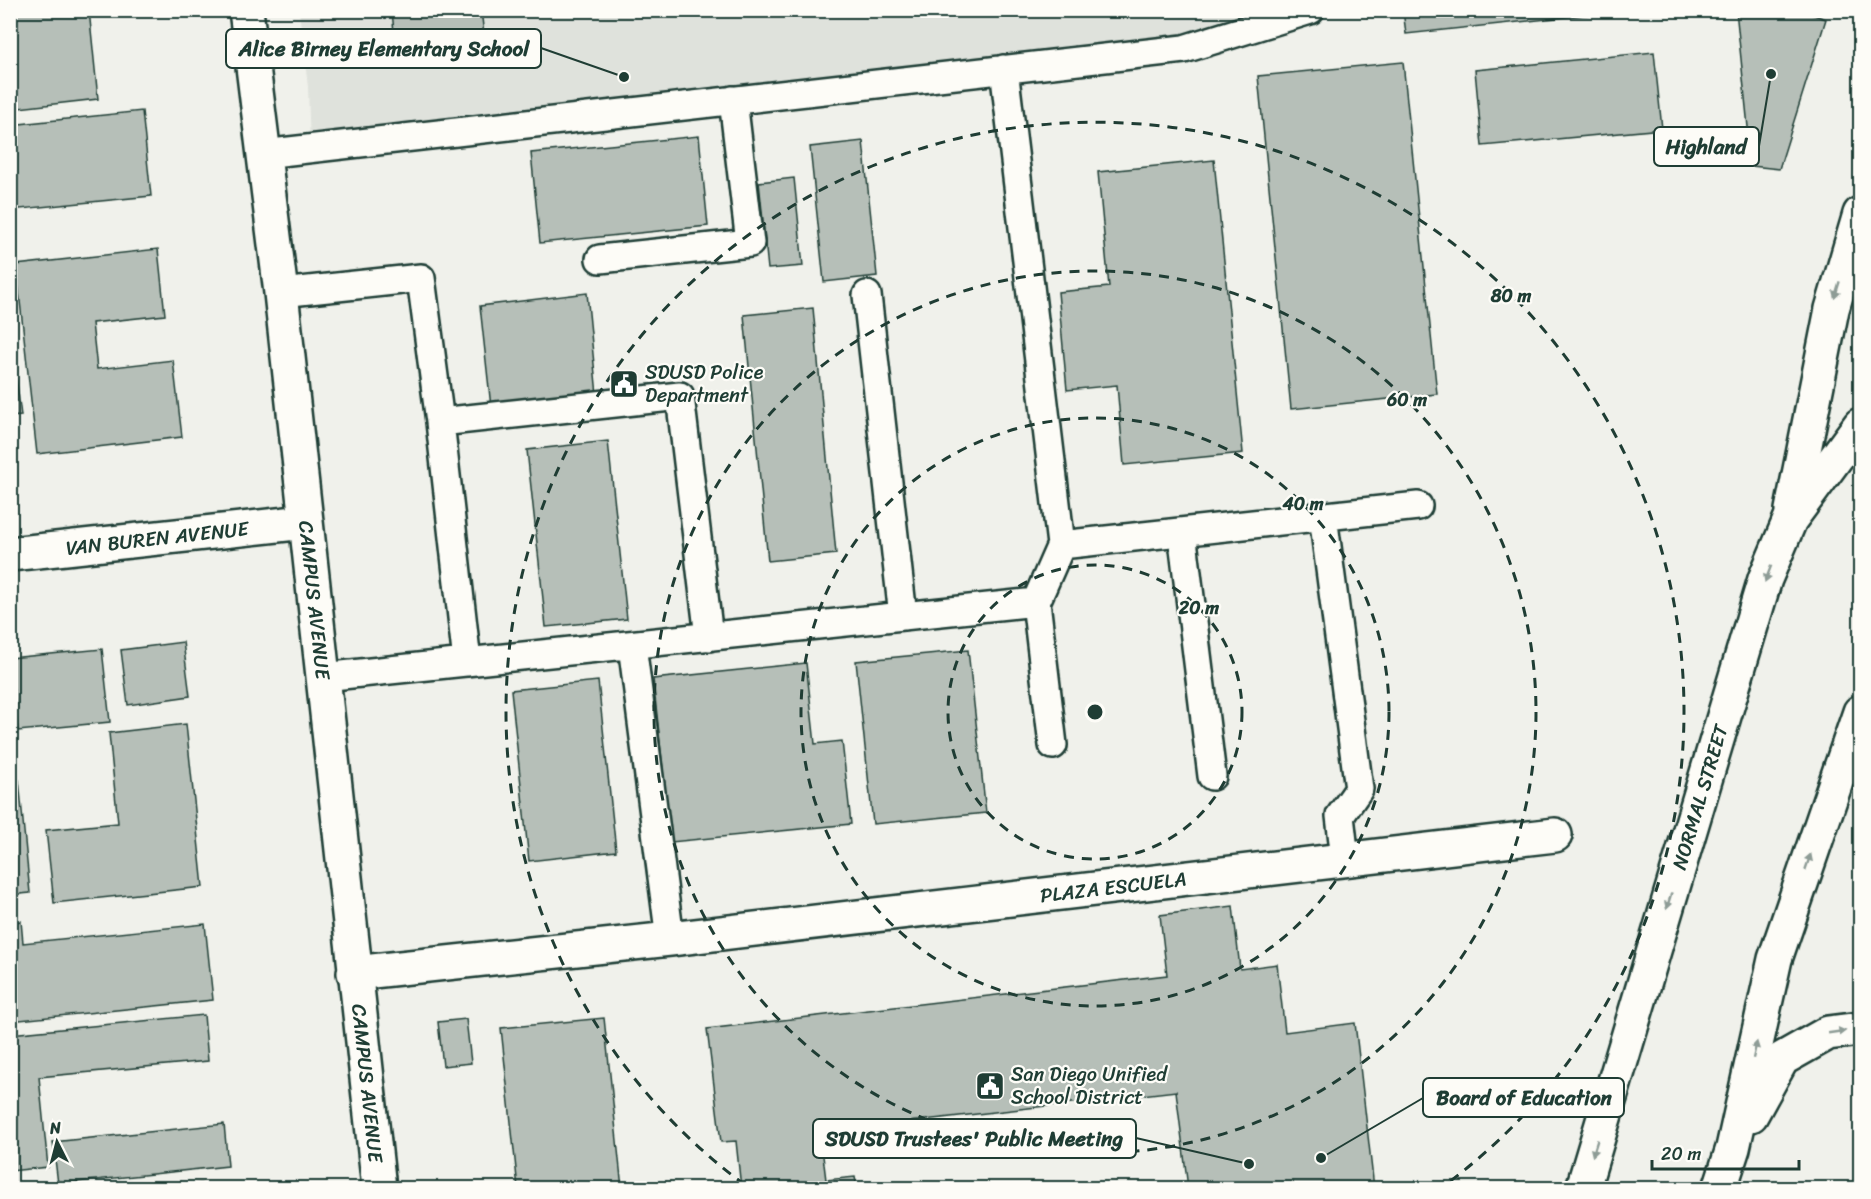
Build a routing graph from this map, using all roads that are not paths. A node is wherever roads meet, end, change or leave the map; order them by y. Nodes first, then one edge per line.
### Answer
1 (246, 10) edge
2 (1310, 10) edge
3 (1005, 69) junction
4 (733, 100) junction
5 (263, 154) junction
6 (1860, 214) edge
7 (600, 259) dead end
8 (281, 293) junction
9 (867, 295) dead end
10 (440, 422) junction
11 (1860, 425) edge
12 (1418, 506) dead end
13 (1323, 516) junction
14 (1790, 520) junction
15 (305, 522) junction
16 (1182, 532) junction
17 (1061, 545) junction
18 (10, 554) edge
19 (1036, 602) junction
20 (903, 616) junction
21 (709, 637) junction
22 (632, 645) junction
23 (466, 662) junction
24 (322, 677) junction
25 (1860, 712) edge
26 (1053, 745) dead end
27 (1212, 776) dead end
28 (1555, 835) dead end
29 (1345, 859) junction
30 (670, 939) junction
31 (354, 973) junction
32 (1860, 1029) edge
33 (1733, 1148) junction
34 (379, 1188) edge
35 (1583, 1188) edge
36 (1720, 1188) edge

1 - 5 street, CAMPUS AVENUE
2 - 3 lane
3 - 4 lane
3 - 17 lane
4 - 5 lane
4 - 7 lane
5 - 8 street, CAMPUS AVENUE
6 -> 14 street
8 - 10 lane
8 - 15 street, CAMPUS AVENUE
9 - 20 lane
10 - 21 lane
10 - 23 lane
11 - 14 street, NORMAL STREET
12 - 13 lane
13 - 16 lane
13 - 29 lane
14 -> 35 street, NORMAL STREET
15 - 18 street, VAN BUREN AVENUE
15 - 24 street, CAMPUS AVENUE
16 - 17 lane
16 - 27 lane
17 - 19 lane
19 - 20 lane
19 - 26 lane
20 - 21 lane
21 - 22 lane
22 - 23 lane
22 - 30 lane
23 - 24 lane
24 - 31 street, CAMPUS AVENUE
33 -> 25 street
28 - 29 street, PLAZA ESCUELA
29 - 30 street, PLAZA ESCUELA
30 - 31 street, PLAZA ESCUELA
31 - 34 street, CAMPUS AVENUE
33 -> 32 street
33 - 36 street

